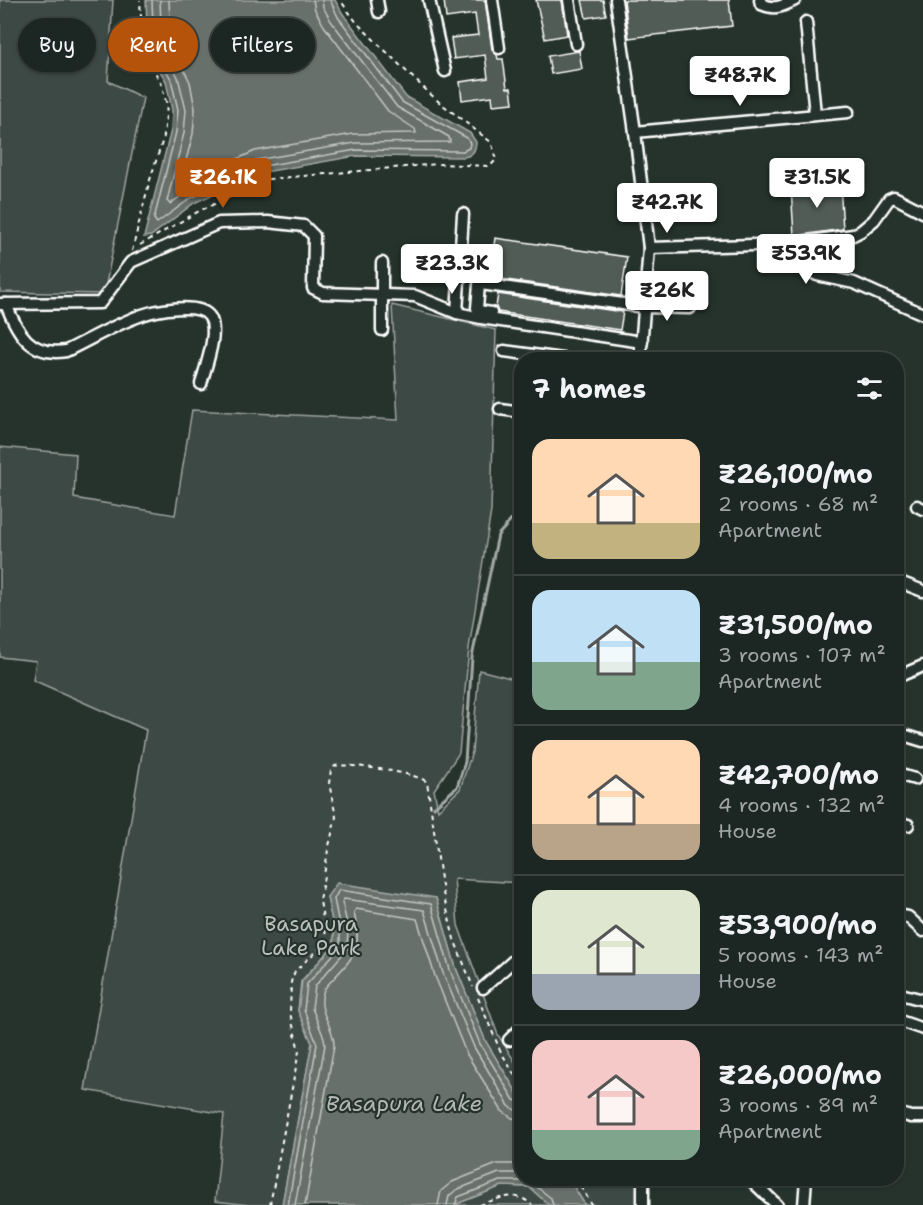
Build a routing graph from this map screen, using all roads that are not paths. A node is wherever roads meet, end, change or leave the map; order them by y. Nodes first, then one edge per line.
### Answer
1 (377, 0) edge
2 (429, 0) edge
3 (492, 0) edge
4 (568, 0) edge
5 (616, 0) edge
6 (760, 0) edge
7 (795, 0) edge
8 (379, 12) dead end
9 (806, 22) dead end
10 (576, 44) dead end
11 (499, 48) dead end
12 (445, 71) dead end
13 (848, 111) dead end
14 (815, 114) junction
15 (635, 132) junction
16 (923, 212) edge
17 (463, 214) dead end
18 (799, 242) junction
19 (649, 248) junction
20 (382, 263) dead end
21 (382, 295) junction
22 (3, 304) edge
23 (644, 307) junction
24 (690, 308) dead end
25 (457, 313) junction
26 (923, 314) edge
27 (382, 330) dead end
28 (642, 339) junction
29 (504, 351) dead end
30 (514, 352) edge
31 (641, 352) edge
32 (201, 384) dead end
33 (500, 409) dead end
34 (514, 411) edge
35 (904, 584) edge
36 (923, 591) edge
37 (923, 666) edge
38 (904, 674) edge
39 (904, 735) edge
40 (923, 741) edge
41 (904, 776) edge
42 (915, 779) dead end
43 (904, 916) edge
44 (923, 931) edge
45 (514, 960) edge
46 (478, 991) road end
47 (904, 995) edge
48 (923, 1000) edge
49 (904, 1022) edge
50 (923, 1029) edge
51 (514, 1035) edge
52 (509, 1040) dead end
53 (904, 1115) edge
54 (923, 1117) edge
55 (643, 1186) edge
56 (757, 1186) edge
57 (805, 1186) edge
58 (643, 1205) edge
59 (777, 1205) edge
60 (804, 1205) edge

1 - 8 street
2 - 12 street
3 - 11 street
4 - 10 street
5 - 15 street
6 - 7 street
9 - 14 street
13 - 14 street
14 - 15 street
15 - 19 street
16 - 18 street
17 - 25 street
18 - 19 street
18 - 26 street
19 - 23 street
20 - 21 street
21 - 22 street
21 - 25 street
21 - 27 street
22 - 32 street
23 - 24 street
23 - 28 street
23 - 28 street
25 - 28 street
28 - 31 street
29 - 30 street
33 - 34 street
35 - 36 street
37 - 38 street
39 - 40 street
41 - 42 street
43 - 44 street
45 - 46 street
47 - 48 street
49 - 50 street
51 - 52 street
53 - 54 street
55 - 58 street
56 - 59 street
57 - 60 street

